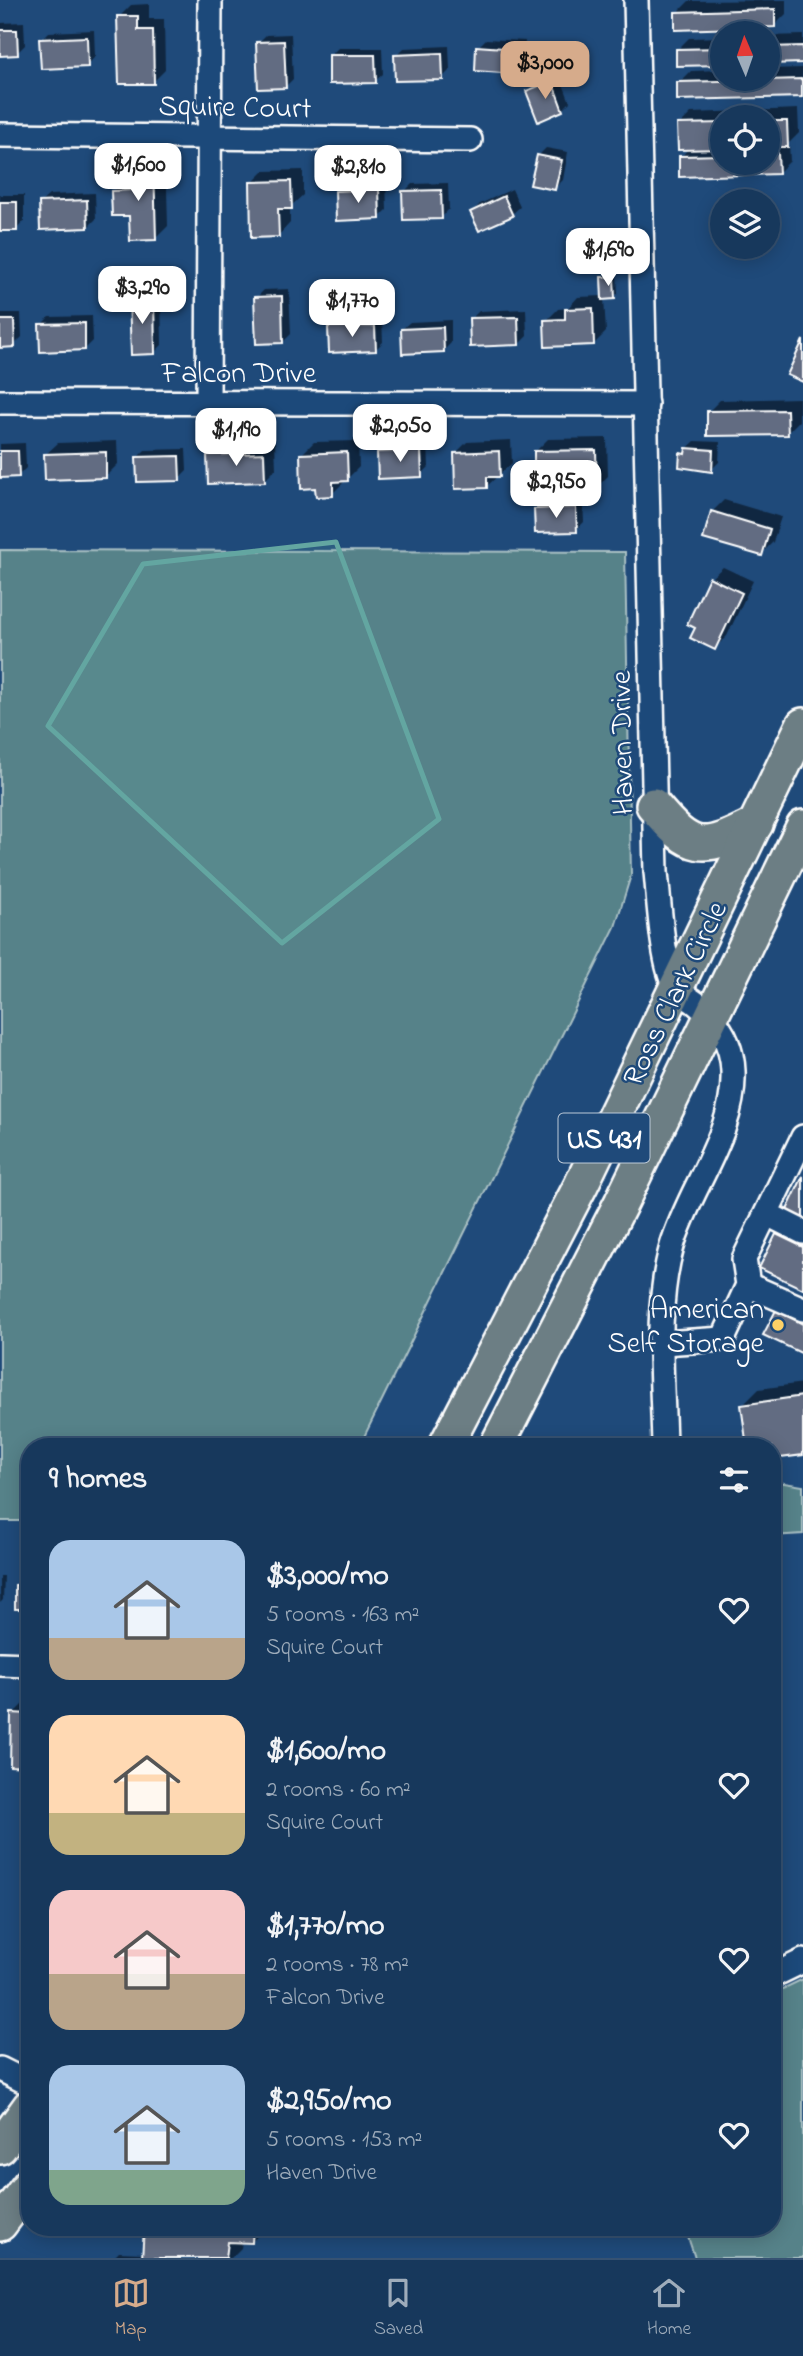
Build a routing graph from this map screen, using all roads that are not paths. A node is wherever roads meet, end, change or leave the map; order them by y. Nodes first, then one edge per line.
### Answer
1 (210, 0) edge
2 (636, 0) edge
3 (0, 135) edge
4 (209, 138) junction
5 (470, 140) dead end
6 (0, 402) edge
7 (208, 403) junction
8 (646, 404) junction
9 (803, 725) edge
10 (653, 805) junction
11 (756, 824) junction
12 (803, 827) edge
13 (676, 988) junction
14 (712, 1017) junction
15 (803, 1137) edge
16 (767, 1214) junction
17 (803, 1232) edge
18 (748, 1285) junction
19 (803, 1309) edge
20 (663, 1343) junction
21 (450, 1438) edge
22 (501, 1438) edge
23 (664, 1438) edge
24 (0, 1664) edge
25 (21, 1665) edge
26 (803, 1961) edge
27 (781, 1972) edge
28 (0, 2070) edge
29 (21, 2080) edge
30 (21, 2118) edge
31 (0, 2147) edge
32 (21, 2196) edge
33 (0, 2224) edge

1 - 4 street
2 - 8 street, Haven Drive
3 - 4 street, Squire Court
4 - 5 street, Squire Court
4 - 7 street
6 - 7 street, Falcon Drive
7 - 8 street, Falcon Drive
8 - 10 street, Haven Drive
9 - 11 highway, Ross Clark Circle / US 431
10 - 11 highway
10 - 13 street, Haven Drive
11 - 13 highway, Ross Clark Circle / US 431
12 - 14 highway, Ross Clark Circle / US 431
13 - 14 street
13 - 21 highway, Ross Clark Circle / US 431
14 - 20 street
14 - 22 highway, Ross Clark Circle / US 431
15 - 16 street
16 - 17 street
16 - 18 street
18 - 19 street
18 - 20 street
20 - 23 street
24 - 25 street
26 - 27 street
28 - 29 street
30 - 31 highway
32 - 33 highway

